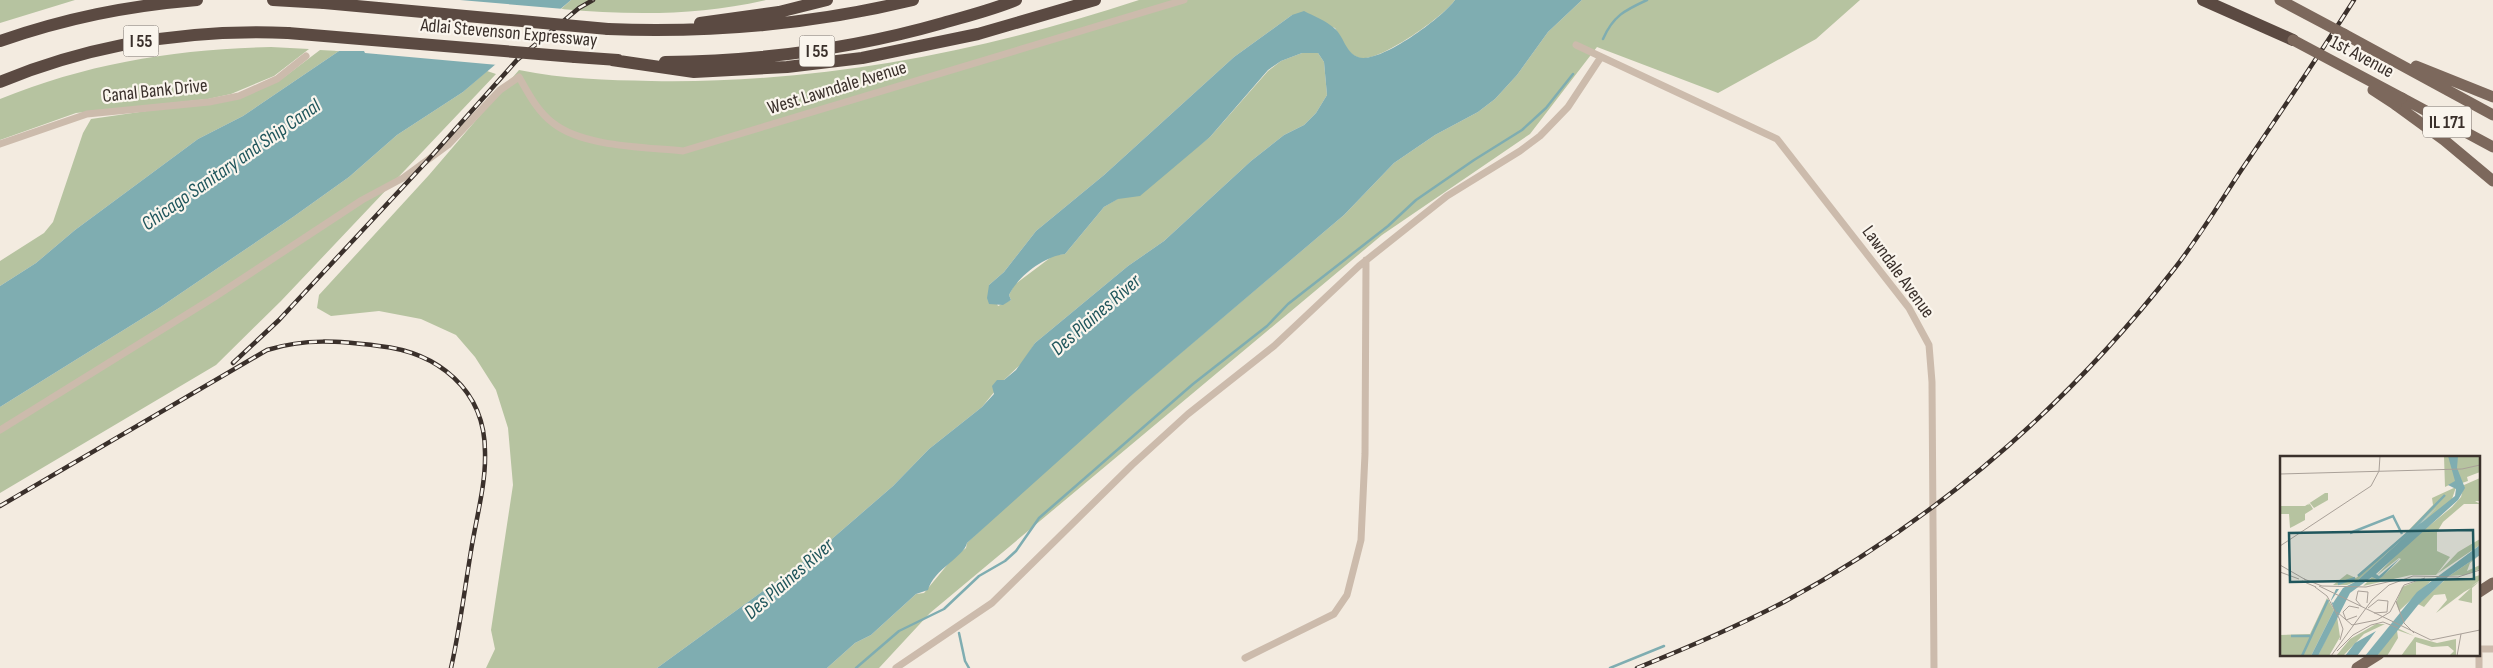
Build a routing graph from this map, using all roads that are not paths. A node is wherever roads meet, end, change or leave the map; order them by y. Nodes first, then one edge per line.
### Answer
1 (197, 0) edge
2 (273, 0) edge
3 (827, 0) edge
4 (913, 0) edge
5 (1016, 0) edge
6 (1184, 0) edge
7 (2203, 0) edge
8 (2214, 0) edge
9 (2280, 0) edge
10 (1091, 1) edge
11 (76, 17) junction
12 (651, 30) junction
13 (0, 36) edge
14 (2292, 40) junction
15 (0, 41) edge
16 (1576, 45) dead end
17 (306, 56) dead end
18 (1601, 57) junction
19 (612, 60) junction
20 (2425, 73) junction
21 (0, 82) edge
22 (2493, 97) edge
23 (2399, 102) junction
24 (2493, 114) edge
25 (0, 144) edge
26 (2493, 146) edge
27 (2493, 181) edge
28 (1366, 260) junction
29 (0, 430) edge
30 (2493, 583) edge
31 (2480, 591) edge
32 (2480, 649) edge
33 (2493, 649) edge
34 (2376, 656) edge
35 (1245, 658) dead end
36 (896, 668) edge
37 (1934, 668) edge
38 (2357, 668) edge

1 - 11 highway, I 55
2 - 12 highway, Adlai Stevenson Expressway / I 55, bridge
3 - 12 highway
4 - 12 highway, Adlai Stevenson Expressway / I 55
5 - 19 highway, Adlai Stevenson Expressway / I 55
6 - 29 street, West Lawndale Avenue
7 - 14 highway
8 - 14 main road, 1st Avenue
9 - 20 main road, bridge
10 - 19 highway
11 - 13 highway
11 - 15 highway, I 55
14 - 23 main road, 1st Avenue, bridge
16 - 18 street, Lawndale Avenue
17 - 25 street, Canal Bank Drive
18 - 28 street
18 - 37 street, Lawndale Avenue
19 - 21 highway, Adlai Stevenson Expressway / I 55, bridge
20 - 22 main road
20 - 24 main road, 1st Avenue / IL 171
23 - 26 main road, 1st Avenue / IL 171
23 - 27 main road
28 - 35 street
28 - 36 street
30 - 31 main road
32 - 33 street
34 - 38 main road

